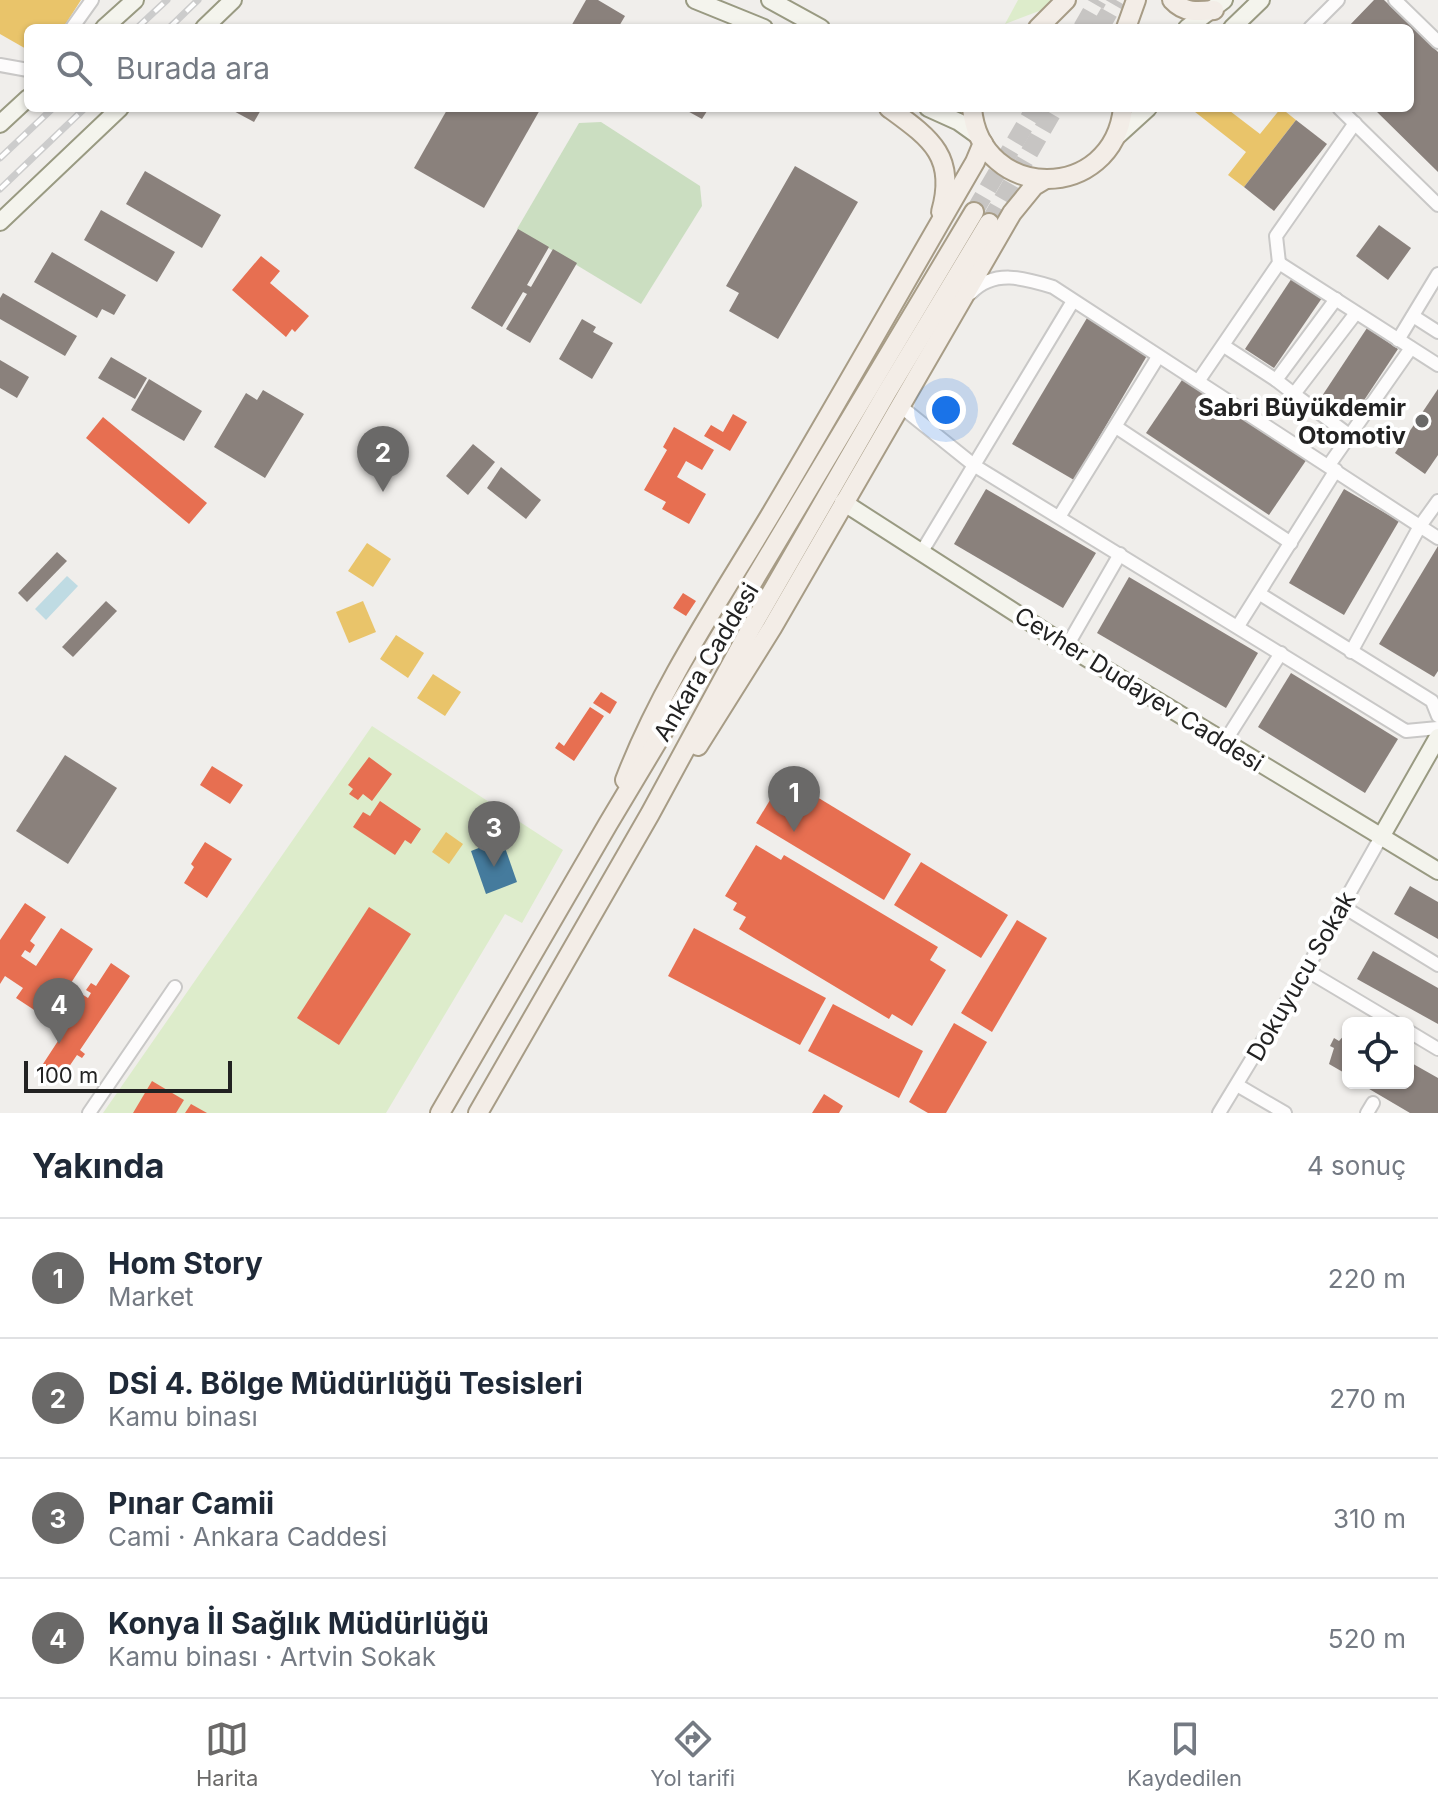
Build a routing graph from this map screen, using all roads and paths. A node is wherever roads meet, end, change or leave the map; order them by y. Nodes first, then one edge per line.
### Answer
1 (92, 0) edge
2 (135, 0) edge
3 (233, 0) edge
4 (695, 0) edge
5 (716, 0) edge
6 (770, 0) edge
7 (789, 0) edge
8 (1066, 0) edge
9 (1136, 0) edge
10 (1172, 0) edge
11 (1261, 0) edge
12 (1338, 0) edge
13 (1395, 0) edge
14 (1219, 5) edge
15 (75, 24) edge
16 (108, 24) edge
17 (208, 24) edge
18 (758, 24) edge
19 (814, 24) edge
20 (816, 24) edge
21 (1042, 24) edge
22 (1127, 24) edge
23 (1193, 24) edge
24 (1235, 24) edge
25 (1240, 24) edge
26 (1314, 24) edge
27 (1438, 42) edge
28 (0, 65) edge
29 (24, 69) edge
30 (24, 102) edge
31 (116, 112) edge
32 (894, 112) edge
33 (937, 112) edge
34 (973, 112) edge
35 (1122, 112) edge
36 (1144, 112) edge
37 (1343, 112) edge
38 (1355, 123) junction
39 (0, 124) edge
40 (1115, 138) junction
41 (981, 140) junction
42 (1044, 180) junction
43 (1438, 205) edge
44 (0, 222) edge
45 (935, 231) junction
46 (1279, 263) junction
47 (1438, 274) edge
48 (1336, 299) junction
49 (1073, 301) junction
50 (954, 309) junction
51 (1356, 313) junction
52 (1413, 316) junction
53 (1438, 332) edge
54 (1398, 340) junction
55 (1224, 346) junction
56 (1411, 348) junction
57 (1158, 357) junction
58 (1438, 365) edge
59 (1199, 380) junction
60 (1276, 380) junction
61 (1294, 394) junction
62 (899, 405) junction
63 (1116, 427) junction
64 (1349, 435) junction
65 (975, 466) junction
66 (1332, 467) junction
67 (1438, 501) edge
68 (843, 502) junction
69 (1059, 517) junction
70 (1420, 526) junction
71 (1438, 538) edge
72 (1291, 543) junction
73 (921, 553) junction
74 (1120, 554) junction
75 (1260, 594) junction
76 (1238, 626) junction
77 (1067, 646) junction
78 (1351, 652) junction
79 (1281, 653) junction
80 (1438, 716) edge
81 (1438, 728) edge
82 (1438, 737) edge
83 (1224, 743) junction
84 (650, 814) junction
85 (608, 824) junction
86 (1381, 837) junction
87 (1438, 871) edge
88 (1342, 906) junction
89 (1438, 965) edge
90 (1306, 970) junction
91 (175, 987) dead end
92 (1385, 1017) edge
93 (1414, 1035) edge
94 (1438, 1049) edge
95 (1237, 1085) junction
96 (89, 1113) edge
97 (440, 1113) edge
98 (478, 1113) edge
99 (1219, 1113) edge
100 (1285, 1113) edge

1 - 15 street
2 - 16 street
3 - 17 street
4 - 18 street
5 - 18 street
6 - 19 street
7 - 20 street
8 - 21 main road
9 - 22 main road
10 - 14 main road
11 - 25 street
12 - 26 street
13 - 27 street
14 - 23 street
14 - 24 street
28 - 29 street
30 - 39 street
31 - 44 street
32 - 45 main road
33 - 41 street
34 - 41 main road
35 - 40 main road
36 - 40 street
37 - 38 street
38 - 43 street
38 - 46 street
40 - 42 main road
41 - 42 main road
41 - 45 main road
42 - 50 main road
45 - 85 main road
46 - 48 street
46 - 55 street
47 - 52 street
48 - 51 street
48 - 60 street
49 - 50 street
49 - 57 street
49 - 65 street
50 - 62 main road
51 - 54 street
51 - 61 street
52 - 53 street
52 - 54 street
54 - 56 street
55 - 59 street
55 - 60 street
56 - 58 street
56 - 64 street
57 - 59 street
57 - 63 street
59 - 66 street
60 - 61 street
61 - 64 street
62 - 65 street
62 - 68 main road
63 - 69 street
63 - 72 street
64 - 66 street
65 - 69 street
65 - 73 street
66 - 70 street
66 - 72 street
67 - 70 street
68 - 73 street, Cevher Dudayev Caddesi
68 - 84 main road
69 - 74 street
70 - 71 street
70 - 78 street
72 - 75 street
73 - 77 street, Cevher Dudayev Caddesi
74 - 76 street
74 - 77 street
75 - 76 street
75 - 78 street
76 - 79 street
77 - 83 street, Cevher Dudayev Caddesi
78 - 80 street
79 - 81 street
79 - 83 street
82 - 86 street
83 - 86 street, Cevher Dudayev Caddesi
84 - 85 main road, Ankara Caddesi
84 - 98 main road, Ankara Caddesi
85 - 97 main road, Ankara Caddesi
86 - 87 street, Cevher Dudayev Caddesi
86 - 88 street, Dokuyucu Sokak
88 - 89 street
88 - 90 street, Dokuyucu Sokak
90 - 92 street
90 - 95 street, Dokuyucu Sokak
91 - 96 street
93 - 94 street
95 - 99 street, Dokuyucu Sokak
95 - 100 street

